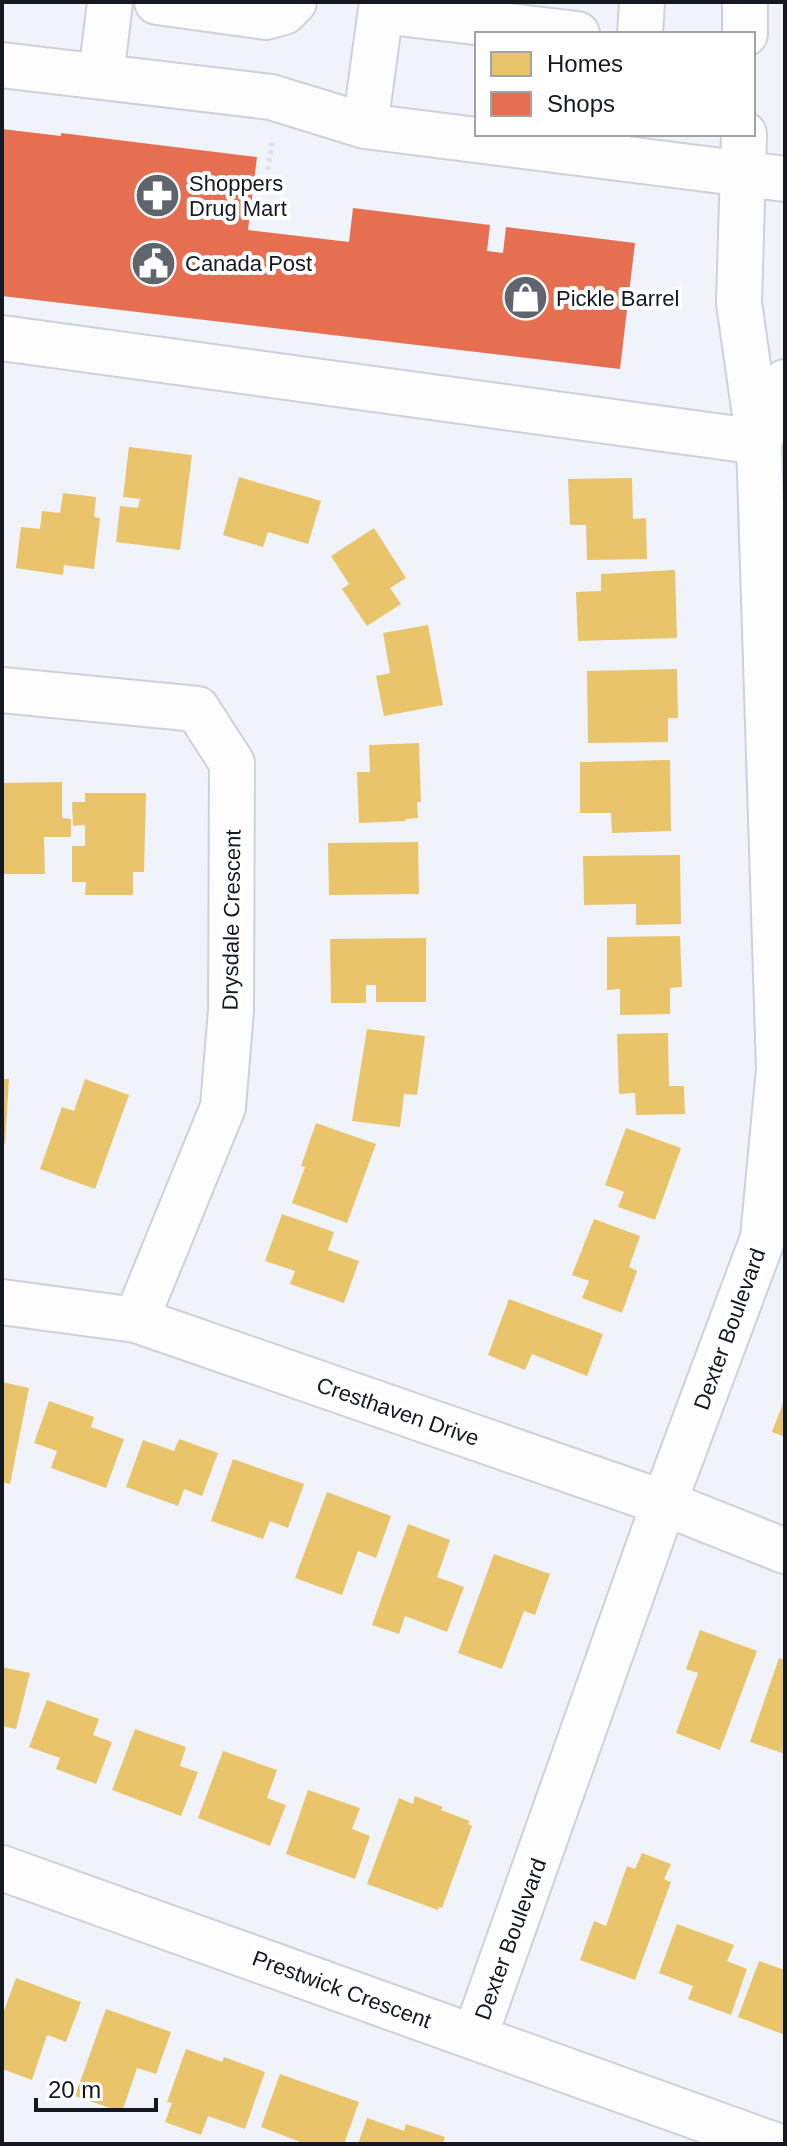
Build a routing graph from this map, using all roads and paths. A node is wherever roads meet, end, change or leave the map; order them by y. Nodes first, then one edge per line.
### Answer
1 (110, 2) edge
2 (157, 2) edge
3 (294, 2) edge
4 (642, 2) edge
5 (745, 2) edge
6 (382, 6) edge
7 (563, 32) edge
8 (640, 32) edge
9 (745, 32) edge
10 (2, 65) edge
11 (101, 76) junction
12 (365, 126) junction
13 (475, 135) edge
14 (493, 136) edge
15 (633, 147) edge
16 (758, 162) edge
17 (2, 338) edge
18 (785, 382) edge
19 (759, 442) junction
20 (2, 690) edge
21 (2, 1302) edge
22 (136, 1320) junction
23 (664, 1503) junction
24 (785, 1551) edge
25 (2, 1868) edge
26 (475, 2036) junction
27 (772, 2144) edge

1 - 11 street
2 - 3 street
4 - 8 street
5 - 9 street
6 - 7 street
6 - 12 street
10 - 11 street
11 - 12 street
12 - 13 street
14 - 15 street
15 - 16 street
16 - 19 street, Dexter Boulevard
17 - 19 street
18 - 19 street, Dexter Boulevard
19 - 23 street, Dexter Boulevard
20 - 22 street, Drysdale Crescent
21 - 22 street, Cresthaven Drive
22 - 23 street, Cresthaven Drive
23 - 24 street, Cresthaven Drive
23 - 26 street, Dexter Boulevard
25 - 26 street, Prestwick Crescent
26 - 27 street, Prestwick Crescent

